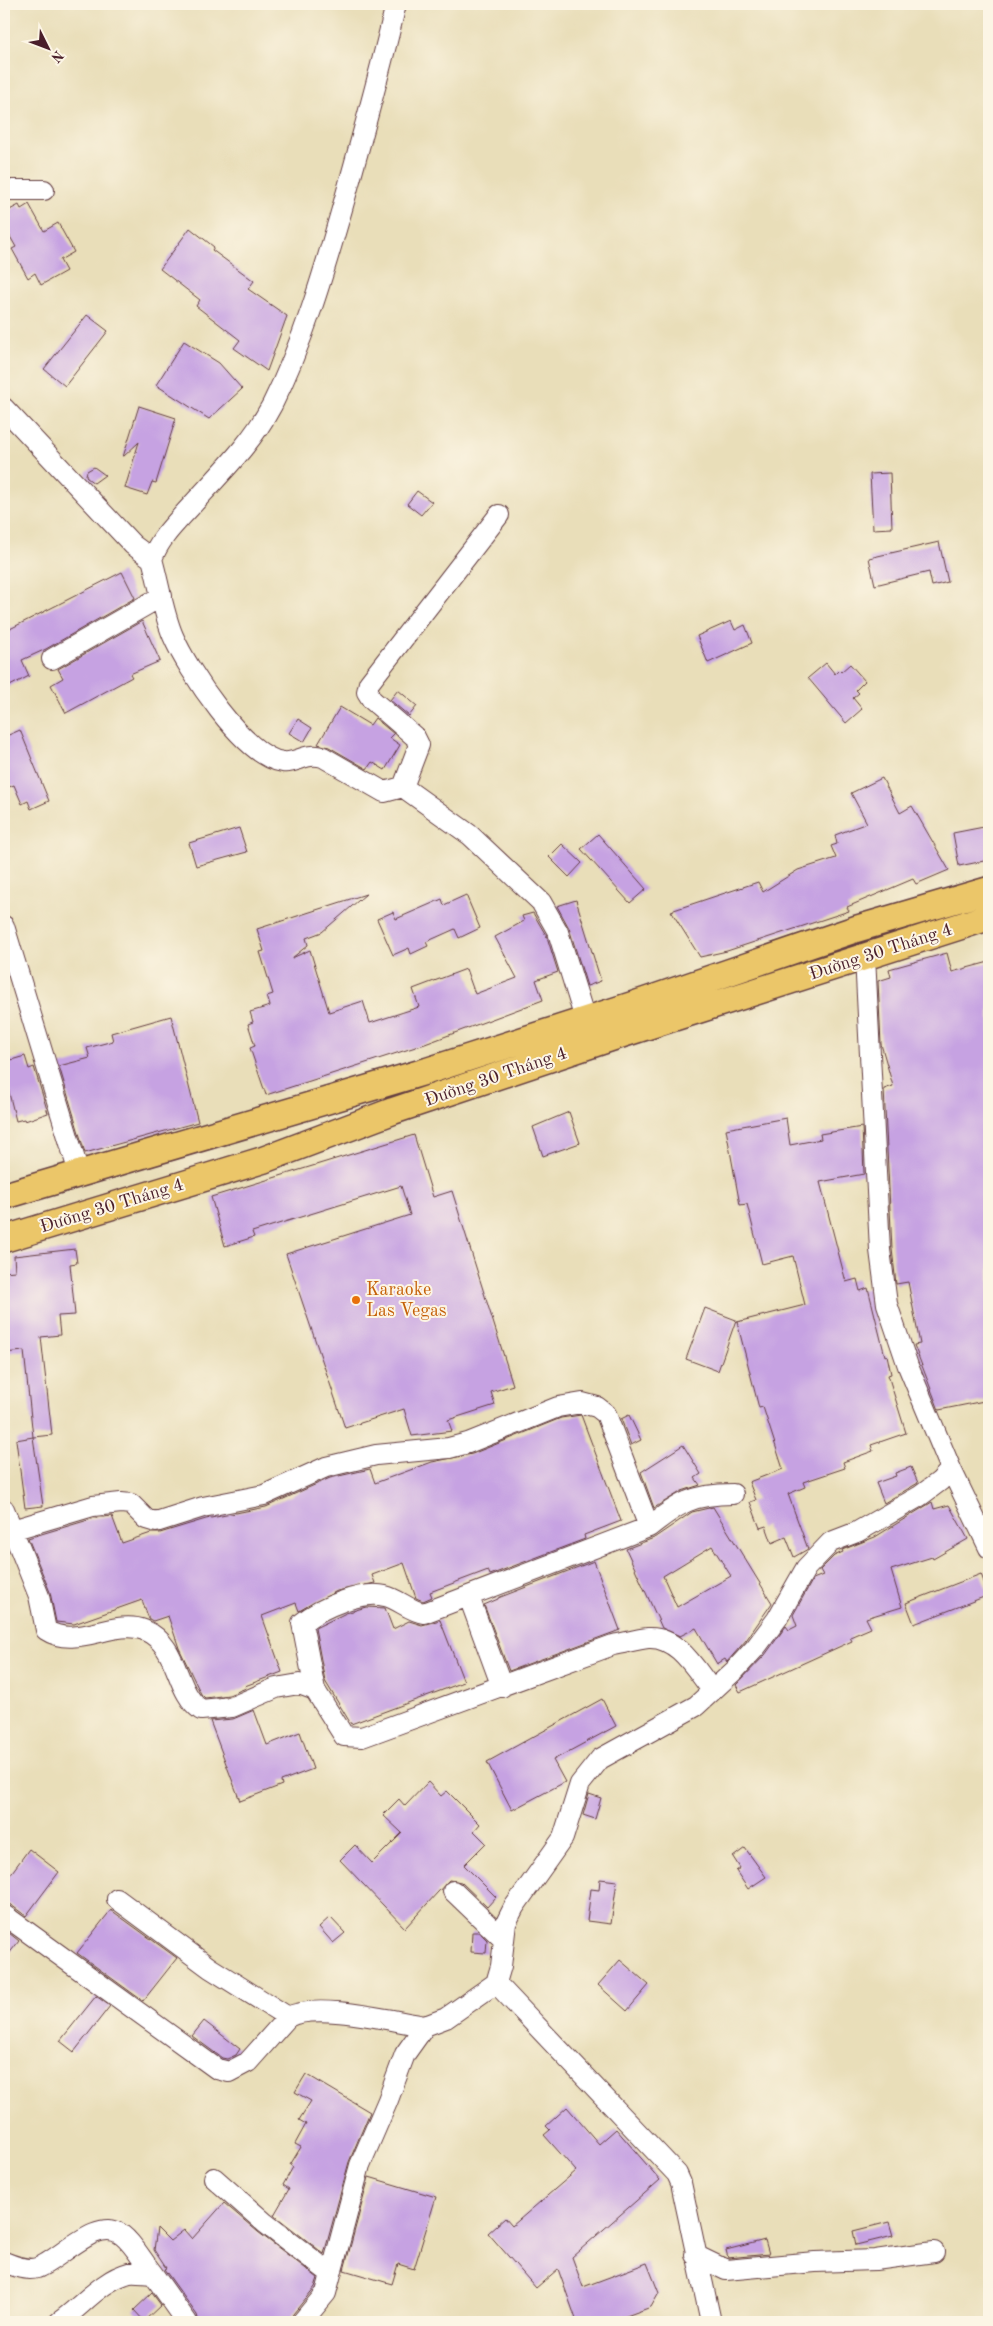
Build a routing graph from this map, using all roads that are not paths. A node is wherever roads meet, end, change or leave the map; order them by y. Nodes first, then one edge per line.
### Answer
1 (396, 4) edge
2 (4, 190) edge
3 (44, 190) dead end
4 (4, 408) edge
5 (499, 516) dead end
6 (152, 559) junction
7 (162, 596) junction
8 (52, 659) dead end
9 (403, 787) junction
10 (989, 890) edge
11 (989, 917) edge
12 (4, 926) edge
13 (856, 929) junction
14 (865, 957) junction
15 (585, 1020) junction
16 (256, 1120) junction
17 (263, 1160) junction
18 (79, 1174) junction
19 (4, 1196) edge
20 (4, 1239) edge
21 (951, 1468) junction
22 (733, 1494) dead end
23 (4, 1509) edge
24 (649, 1527) junction
25 (12, 1530) junction
26 (989, 1548) edge
27 (469, 1597) junction
28 (502, 1687) junction
29 (314, 1690) junction
30 (712, 1690) junction
31 (453, 1891) dead end
32 (117, 1899) dead end
33 (4, 1915) edge
34 (503, 1939) junction
35 (496, 1983) junction
36 (288, 2017) junction
37 (425, 2026) junction
38 (214, 2178) dead end
39 (934, 2252) dead end
40 (695, 2255) junction
41 (4, 2262) edge
42 (330, 2273) junction
43 (153, 2274) junction
44 (59, 2322) edge
45 (187, 2322) edge
46 (302, 2322) edge
47 (711, 2322) edge

1 - 6 street
2 - 3 street
4 - 6 street
5 - 9 street
6 - 7 street
7 - 8 street
7 - 9 street
9 - 15 street
10 - 13 main road, Đường 30 Tháng 4
11 - 14 main road, Đường 30 Tháng 4
12 - 18 street
13 - 14 main road
13 - 15 main road, Đường 30 Tháng 4
14 - 17 main road, Đường 30 Tháng 4
14 - 21 street
15 - 16 main road, Đường 30 Tháng 4
16 - 17 main road
16 - 18 main road, Đường 30 Tháng 4
17 - 20 main road, Đường 30 Tháng 4
18 - 19 main road, Đường 30 Tháng 4
21 - 26 street
21 - 30 street
22 - 24 street
23 - 25 street
24 - 25 street
24 - 27 street
25 - 29 street
27 - 28 street
27 - 29 street
28 - 29 street
28 - 30 street
30 - 34 street
31 - 34 street
32 - 36 street
33 - 36 street
34 - 35 street
35 - 37 street
35 - 40 street
36 - 37 street
37 - 42 street
38 - 42 street
39 - 40 street
40 - 47 street
41 - 43 street
42 - 46 street
43 - 44 street
43 - 45 street

